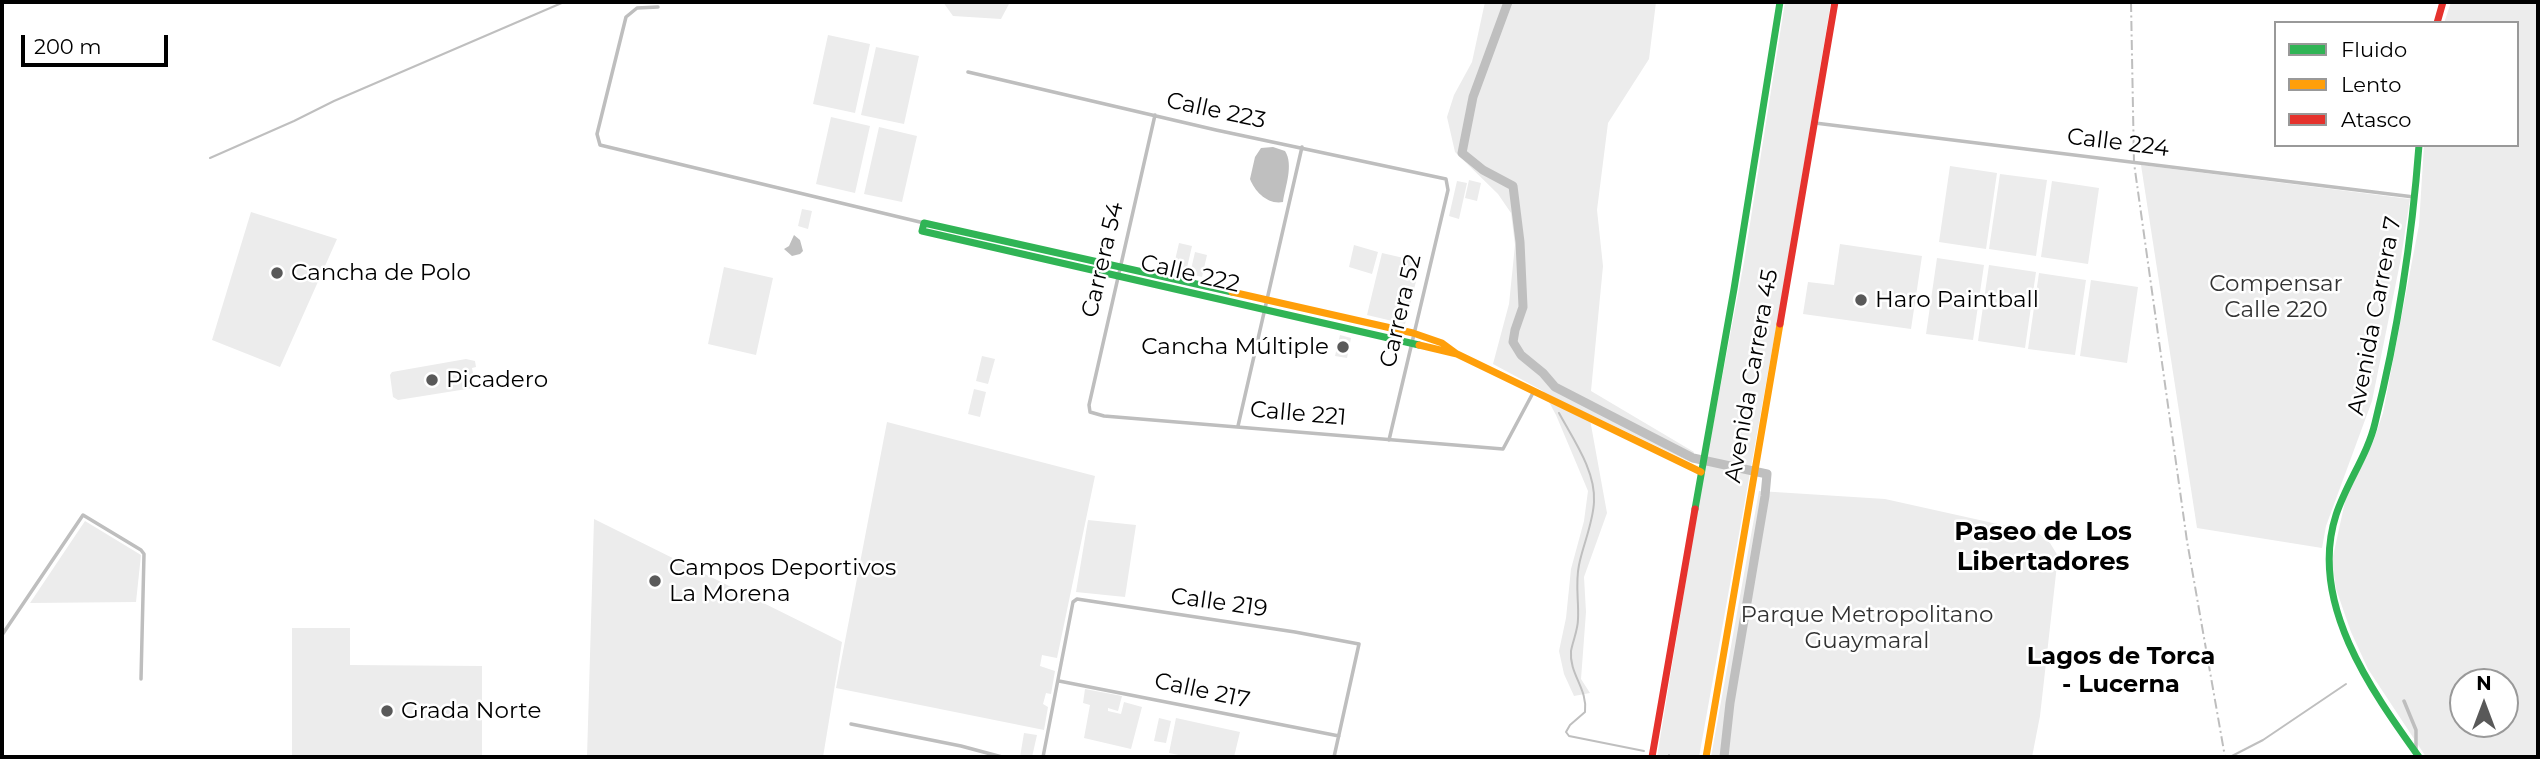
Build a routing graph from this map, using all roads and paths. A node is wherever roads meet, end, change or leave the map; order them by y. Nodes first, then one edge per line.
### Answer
1 (1780, 2) edge
2 (1835, 2) edge
3 (2443, 2) edge
4 (658, 7) dead end
5 (2438, 21) edge
6 (968, 72) dead end
7 (1155, 116) junction
8 (1815, 123) junction
9 (1302, 147) junction
10 (2419, 147) edge
11 (1448, 190) joint
12 (2415, 198) junction
13 (923, 227) junction
14 (1120, 266) junction
15 (1118, 277) junction
16 (1267, 300) junction
17 (1264, 311) junction
18 (1413, 333) junction
19 (1411, 342) junction
20 (1457, 354) junction
21 (1534, 391) junction
22 (1090, 412) joint
23 (1238, 426) junction
24 (1389, 440) junction
25 (1701, 472) junction
26 (2, 635) edge
27 (141, 679) dead end
28 (1058, 681) junction
29 (2404, 701) dead end
30 (850, 724) dead end
31 (1339, 736) junction
32 (2417, 755) edge
33 (1002, 757) edge
34 (1042, 757) edge
35 (1334, 757) edge
36 (1652, 757) edge
37 (1706, 757) edge

1 - 25 main road, Avenida Carrera 45
2 - 8 main road, Avenida Carrera 45
3 - 5 main road
4 - 13 street, Calle 222
6 - 7 street, Calle 223
7 - 9 street, Calle 223
7 - 14 street, Carrera 54
8 - 12 street, Calle 224
8 - 37 main road, Avenida Carrera 45
9 - 11 street, Calle 223
9 - 16 street
10 - 12 main road, Avenida Carrera 7
11 - 18 street, Carrera 52
12 - 32 main road, Avenida Carrera 7
13 - 14 main road, Calle 222
13 - 15 main road, Calle 222
14 - 15 street, Carrera 54
14 - 16 main road, Calle 222
15 - 17 main road, Calle 222
15 - 22 street, Carrera 54
16 - 17 street
16 - 18 main road, Calle 222
17 - 19 main road, Calle 222
17 - 23 street
18 - 19 street, Carrera 52
18 - 20 main road, Calle 222
19 - 20 main road, Calle 222
19 - 24 street, Carrera 52
20 - 21 main road, Calle 222
21 - 24 street, Calle 221
21 - 25 main road, Calle 222
22 - 23 street, Calle 221
23 - 24 street, Calle 221
25 - 36 main road, Avenida Carrera 45
26 - 27 street
28 - 31 street, Calle 217
28 - 31 street, Calle 219
28 - 34 street
29 - 32 street
30 - 33 street
31 - 35 street

